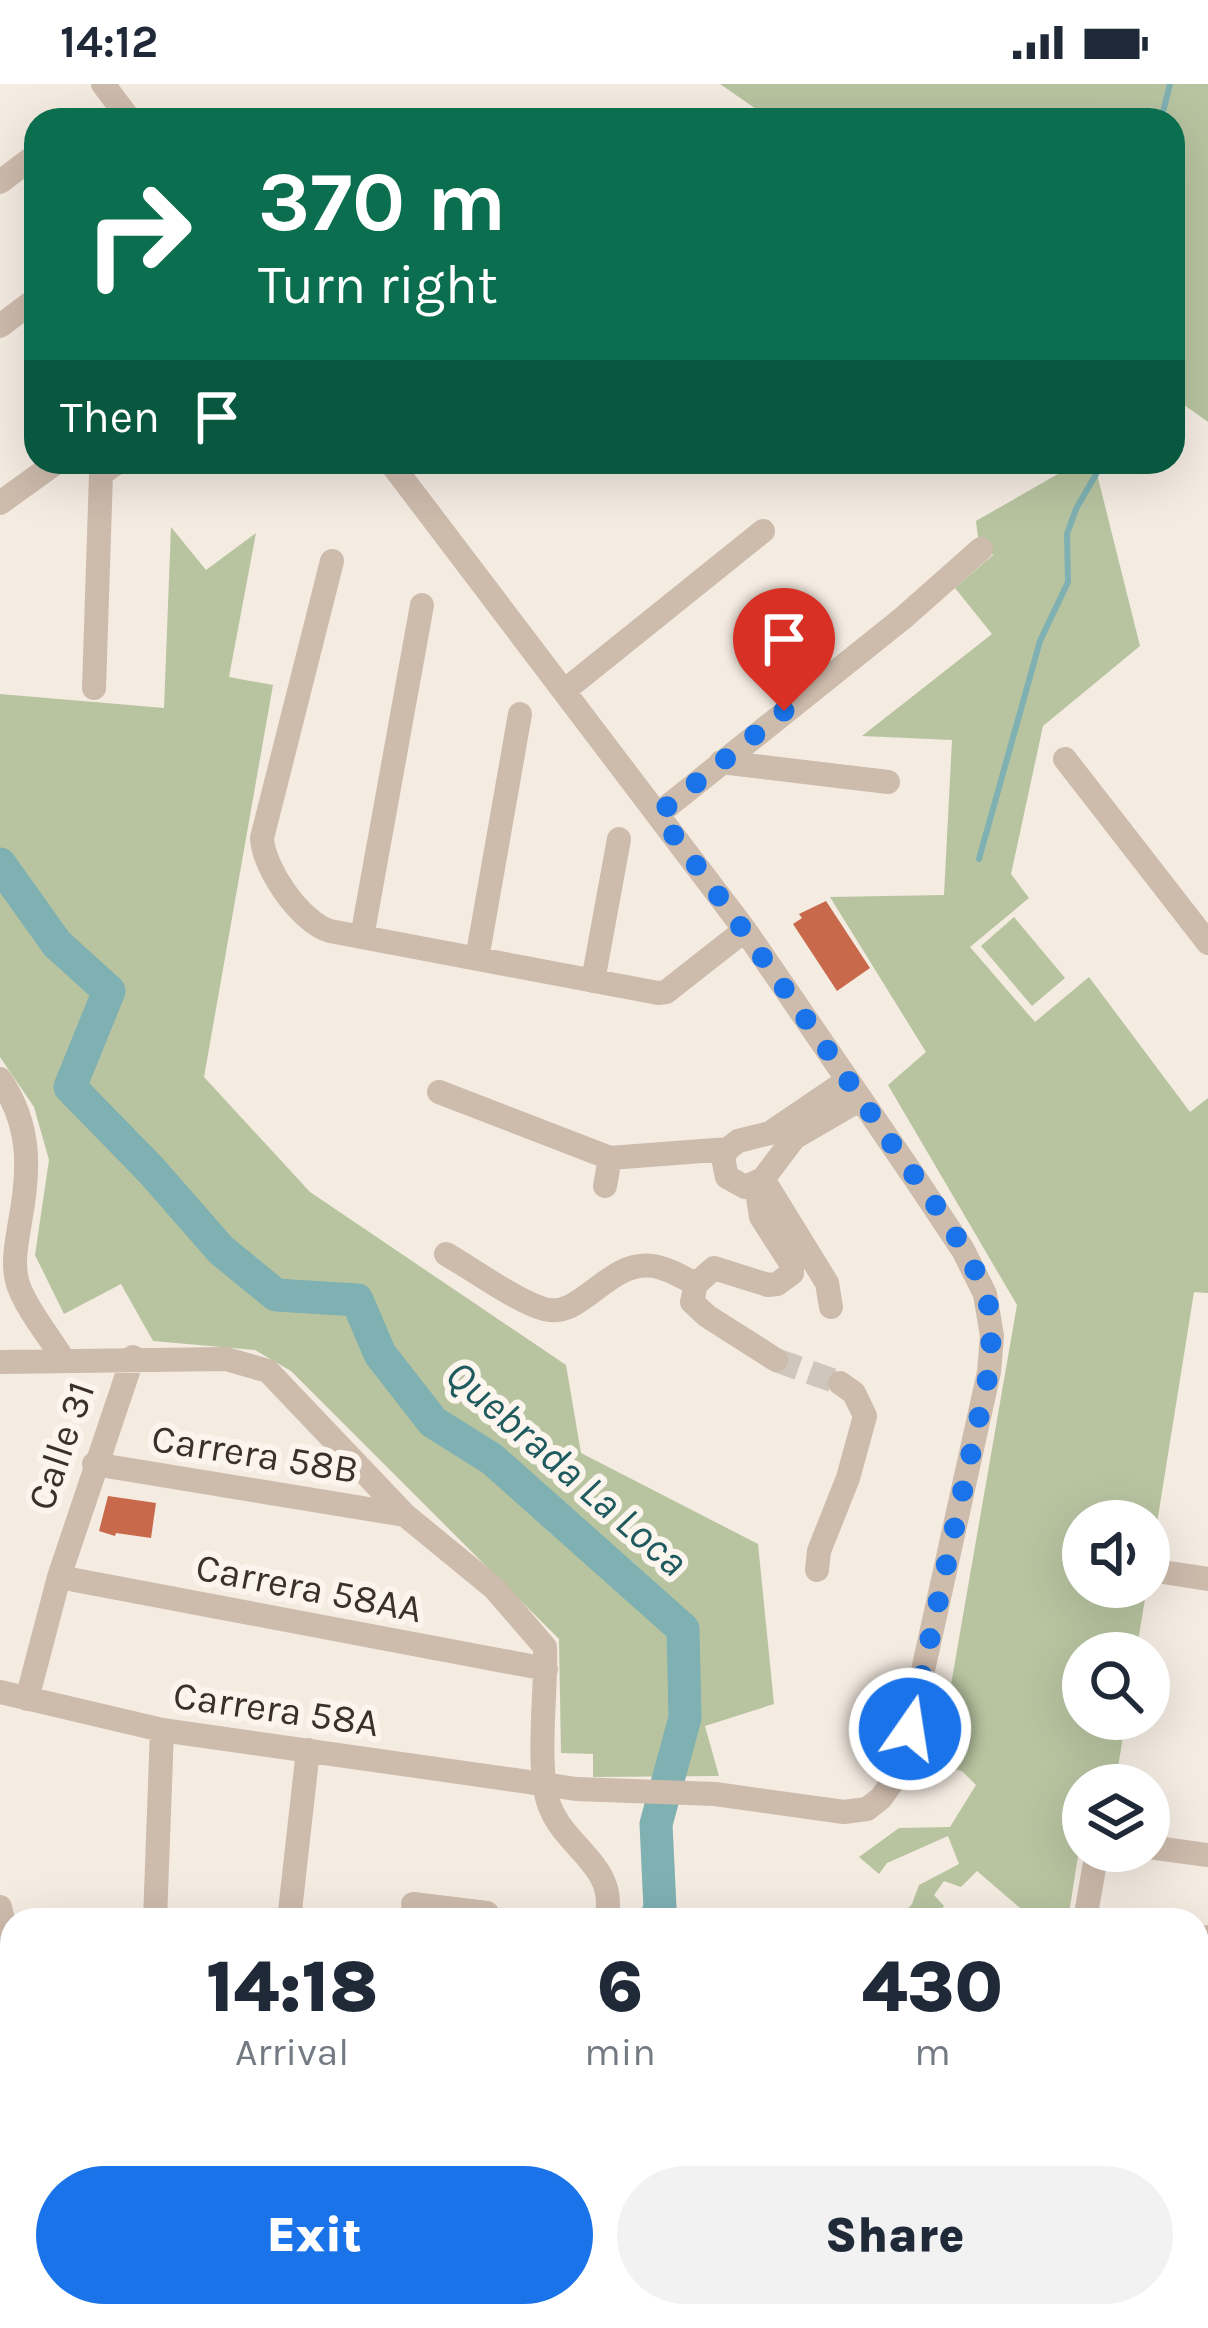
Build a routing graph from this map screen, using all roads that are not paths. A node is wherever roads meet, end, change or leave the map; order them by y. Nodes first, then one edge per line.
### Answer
1 (40, 474) edge
2 (103, 474) edge
3 (399, 474) edge
4 (0, 503) edge
5 (763, 531) dead end
6 (981, 549) dead end
7 (332, 561) dead end
8 (422, 605) dead end
9 (94, 688) dead end
10 (564, 691) junction
11 (520, 714) dead end
12 (1065, 759) dead end
13 (721, 762) junction
14 (888, 782) dead end
15 (658, 814) junction
16 (619, 839) dead end
17 (745, 930) junction
18 (362, 937) junction
19 (1208, 943) edge
20 (477, 958) junction
21 (592, 981) junction
22 (0, 1078) edge
23 (854, 1090) junction
24 (439, 1092) dead end
25 (9, 1111) edge
26 (728, 1149) junction
27 (610, 1157) junction
28 (760, 1182) junction
29 (605, 1186) dead end
30 (446, 1254) dead end
31 (695, 1283) junction
32 (831, 1307) dead end
33 (133, 1357) junction
34 (63, 1359) junction
35 (776, 1360) tunnel mouth
36 (0, 1363) edge
37 (840, 1383) dead end
38 (94, 1464) junction
39 (405, 1514) junction
40 (817, 1570) dead end
41 (1170, 1573) edge
42 (59, 1577) junction
43 (1208, 1579) edge
44 (546, 1669) junction
45 (0, 1692) edge
46 (27, 1699) junction
47 (162, 1730) junction
48 (308, 1750) junction
49 (544, 1784) junction
50 (1170, 1850) edge
51 (1208, 1855) edge
52 (1093, 1872) edge
53 (412, 1904) dead end
54 (155, 1908) edge
55 (290, 1908) edge
56 (427, 1908) edge
57 (610, 1908) edge
58 (1087, 1908) edge

1 - 4 street
2 - 9 street
3 - 10 street, Carrera 58A
5 - 10 street
6 - 13 street
7 - 18 street
8 - 18 street
10 - 15 street, Carrera 58A
11 - 20 street
12 - 19 street
13 - 14 street
13 - 15 street
15 - 17 street, Carrera 58A
16 - 21 street
17 - 21 street
17 - 23 street, Carrera 58A
18 - 20 street
20 - 21 street
22 - 25 street
23 - 26 street
23 - 28 street
23 - 49 street, Carrera 58A
24 - 27 street
25 - 34 street
26 - 27 street
26 - 28 street
27 - 29 street
28 - 31 street
28 - 32 street
30 - 31 street
31 - 35 street
33 - 34 street, Carrera 58B
33 - 38 street, Calle 31
33 - 39 street, Carrera 58B
34 - 36 street, Carrera 58B
37 - 40 street
38 - 39 street, Carrera 58B
38 - 42 street, Calle 31
39 - 44 street, Carrera 58B
41 - 43 street
42 - 44 street, Carrera 58AA
42 - 46 street, Calle 31
44 - 49 street, Carrera 58B
45 - 46 street, Carrera 58A
46 - 47 street, Carrera 58A
47 - 48 street, Carrera 58A
47 - 54 street
48 - 49 street, Carrera 58A
48 - 55 street
49 - 57 street
50 - 51 street
52 - 58 street
53 - 56 street

